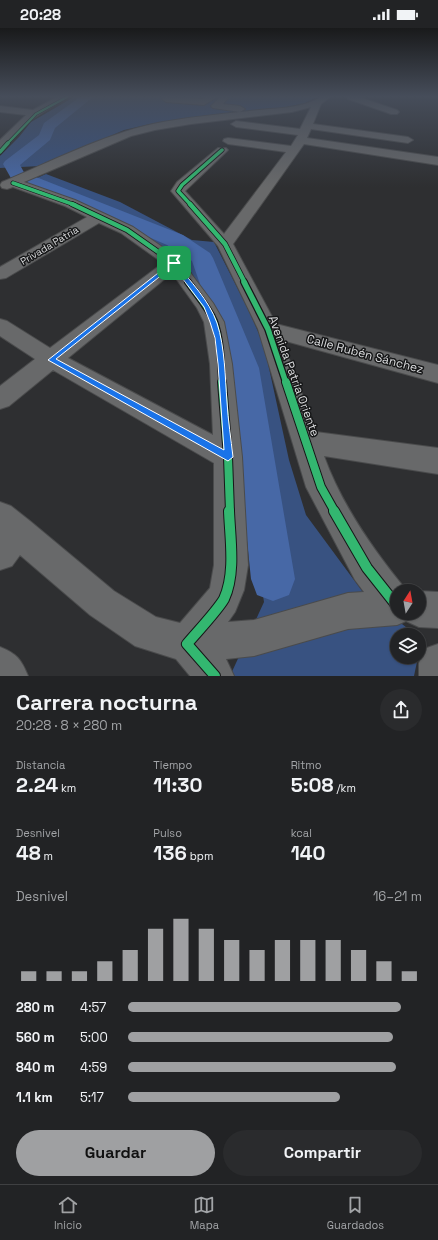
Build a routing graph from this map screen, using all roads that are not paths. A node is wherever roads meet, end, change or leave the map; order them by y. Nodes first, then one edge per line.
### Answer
1 (19, 127) edge
2 (160, 127) edge
3 (253, 127) edge
4 (307, 127) edge
5 (6, 129) dead end
6 (16, 130) junction
7 (302, 137) junction
8 (408, 140) dead end
9 (0, 147) edge
10 (438, 161) edge
11 (7, 185) edge
12 (98, 217) junction
13 (225, 244) junction
14 (174, 263) junction
15 (0, 274) edge
16 (0, 326) edge
17 (268, 328) junction
18 (51, 360) junction
19 (438, 374) edge
20 (0, 399) edge
21 (306, 442) junction
22 (228, 457) junction
23 (438, 462) edge
24 (6, 534) edge
25 (390, 597) edge
26 (390, 607) edge
27 (426, 609) edge
28 (438, 610) edge
29 (187, 644) junction
30 (438, 663) edge
31 (0, 666) edge
32 (438, 675) edge
33 (9, 676) edge
34 (215, 676) edge

1 - 6 street
2 - 11 street
3 - 7 street
4 - 7 street
5 - 6 street
6 - 9 street
7 - 8 street
7 - 10 street
7 - 13 street
7 - 13 street, Avenida Patria Oriente
11 - 12 street
12 - 14 street
12 - 15 street, Privada Patria
13 - 17 street, Avenida Patria Oriente
14 - 18 street
14 - 22 street
16 - 18 street
17 - 19 street, Calle Rubén Sánchez
17 - 21 street, Avenida Patria Oriente
18 - 20 street
18 - 22 street
21 - 23 street
21 - 25 street, Avenida Patria Oriente
22 - 29 street
24 - 29 street
26 - 29 street
27 - 28 street
29 - 34 street
30 - 32 street
31 - 33 street

